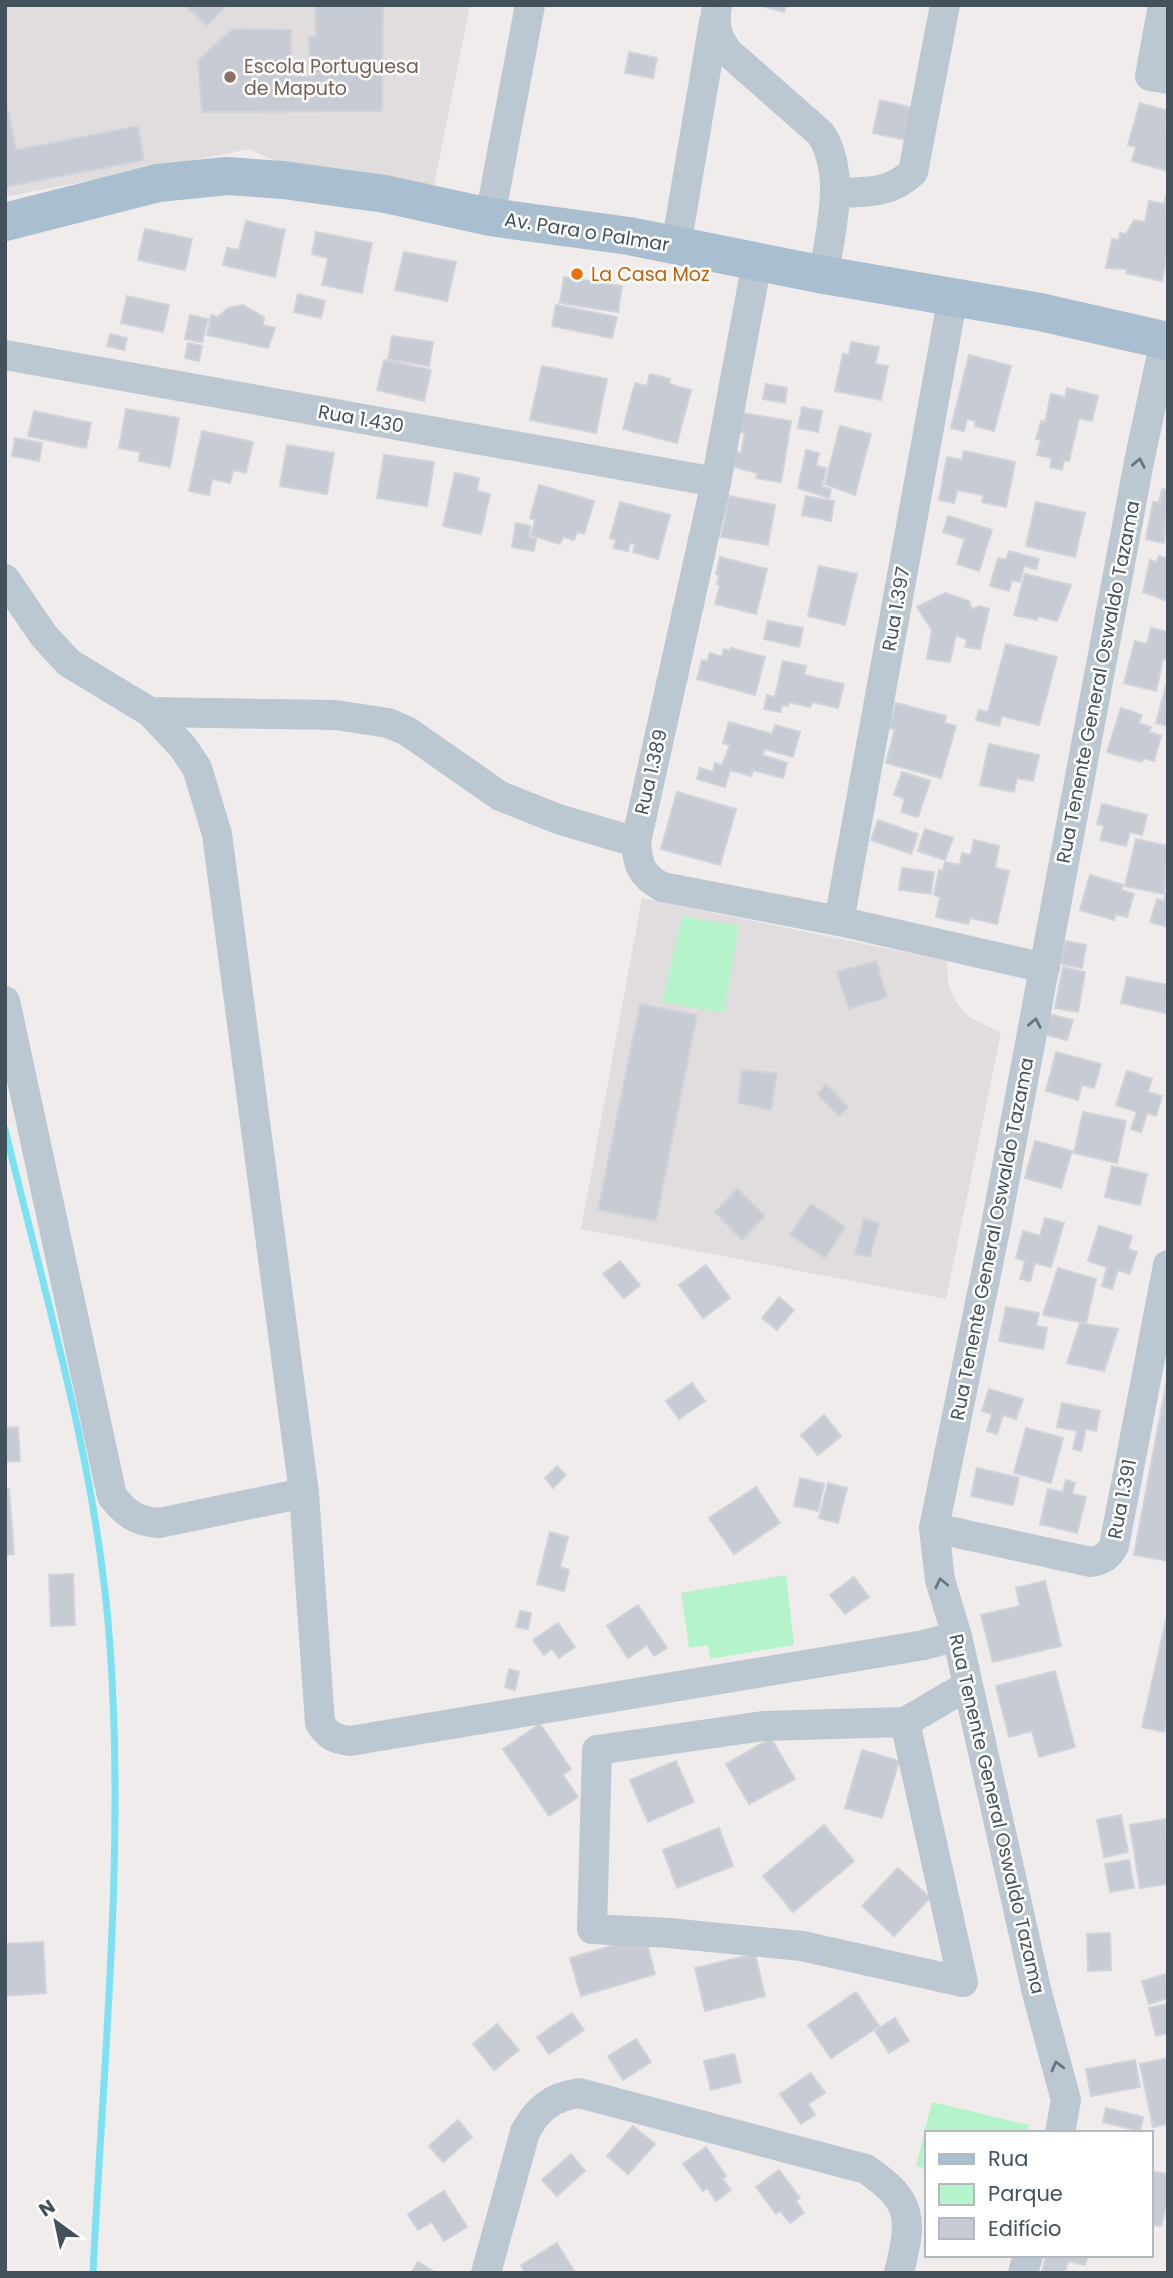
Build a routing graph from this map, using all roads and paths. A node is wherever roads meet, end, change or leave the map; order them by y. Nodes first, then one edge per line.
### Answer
1 (530, 5) edge
2 (945, 5) edge
3 (1163, 5) edge
4 (716, 13) edge
5 (1159, 77) edge
6 (836, 193) junction
7 (490, 217) junction
8 (5, 222) edge
9 (676, 246) junction
10 (757, 262) junction
11 (824, 275) junction
12 (953, 296) junction
13 (1166, 341) edge
14 (5, 355) edge
15 (716, 482) junction
16 (5, 579) edge
17 (150, 712) junction
18 (636, 842) junction
19 (839, 921) junction
20 (1045, 968) junction
21 (5, 1001) edge
22 (1168, 1265) edge
23 (304, 1493) junction
24 (934, 1528) junction
25 (957, 1636) junction
26 (967, 1686) junction
27 (905, 1722) junction
28 (1060, 2131) edge
29 (486, 2273) edge
30 (899, 2273) edge

1 - 7 street
2 - 6 street
3 - 5 street
4 - 6 street
4 - 9 street
6 - 11 street
7 - 8 main road, Av. Para o Palmar
7 - 9 main road, Av. Para o Palmar
9 - 10 main road, Av. Para o Palmar
10 - 11 main road, Av. Para o Palmar
10 - 15 street, Rua 1.389
11 - 12 main road, Av. Para o Palmar
12 - 13 main road, Av. Para o Palmar
12 - 19 street, Rua 1.397
20 -> 13 street, Rua Tenente General Oswaldo Tazama
14 - 15 street, Rua 1.430
15 - 18 street, Rua 1.389
16 - 17 street
17 - 18 street
17 - 23 street
18 - 19 street, Rua 1.389
19 - 20 street, Rua 1.389
24 -> 20 street, Rua Tenente General Oswaldo Tazama
21 - 23 street
22 - 24 street, Rua 1.391
23 - 25 street
25 -> 24 street, Rua Tenente General Oswaldo Tazama
25 - 26 street, Rua Tenente General Oswaldo Tazama
26 - 27 street
28 -> 26 street, Rua Tenente General Oswaldo Tazama
27 - 27 street
29 - 30 street

